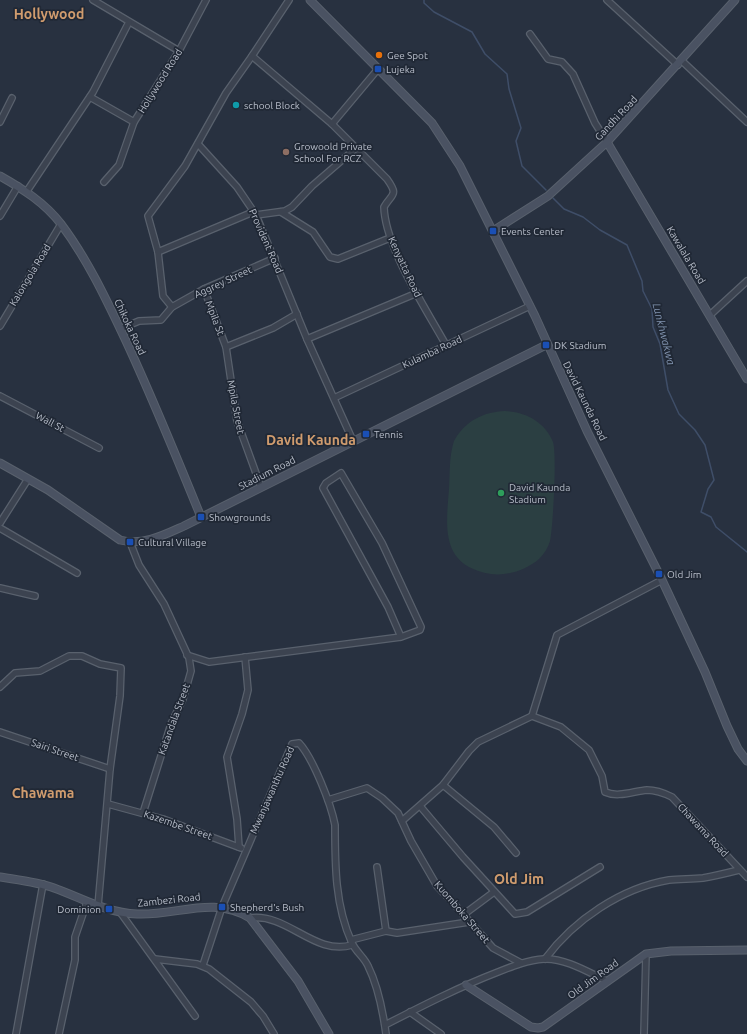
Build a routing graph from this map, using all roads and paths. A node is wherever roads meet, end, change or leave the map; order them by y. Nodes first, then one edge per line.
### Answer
1 (93, 0) edge
2 (205, 0) edge
3 (289, 0) edge
4 (310, 0) edge
5 (607, 0) edge
6 (735, 0) edge
7 (129, 22) junction
8 (530, 34) dead end
9 (179, 51) junction
10 (252, 56) junction
11 (680, 63) junction
12 (378, 69) junction
13 (90, 97) junction
14 (12, 98) dead end
15 (0, 122) edge
16 (134, 122) junction
17 (747, 122) edge
18 (332, 124) junction
19 (607, 142) junction
20 (198, 144) junction
21 (355, 149) junction
22 (0, 176) edge
23 (104, 182) dead end
24 (18, 186) junction
25 (27, 191) junction
26 (281, 212) junction
27 (255, 213) junction
28 (0, 216) edge
29 (61, 224) junction
30 (493, 231) junction
31 (390, 238) junction
32 (158, 252) junction
33 (275, 258) junction
34 (747, 281) edge
35 (204, 289) junction
36 (417, 293) junction
37 (530, 306) junction
38 (172, 307) junction
39 (297, 314) junction
40 (710, 315) junction
41 (0, 326) edge
42 (120, 329) junction
43 (307, 339) junction
44 (446, 345) junction
45 (546, 345) junction
46 (226, 347) junction
47 (747, 378) edge
48 (0, 396) edge
49 (334, 398) junction
50 (353, 441) junction
51 (99, 448) dead end
52 (0, 463) edge
53 (28, 479) junction
54 (261, 487) junction
55 (202, 517) junction
56 (0, 523) edge
57 (0, 528) edge
58 (130, 542) junction
59 (77, 574) dead end
60 (662, 580) junction
61 (0, 588) edge
62 (35, 596) dead end
63 (401, 637) junction
64 (188, 655) junction
65 (245, 658) junction
66 (0, 687) edge
67 (529, 717) junction
68 (0, 732) edge
69 (747, 761) edge
70 (110, 770) junction
71 (443, 785) junction
72 (328, 800) junction
73 (108, 804) junction
74 (420, 806) junction
75 (143, 813) junction
76 (402, 821) junction
77 (239, 847) junction
78 (246, 850) junction
79 (516, 853) dead end
80 (377, 867) dead end
81 (600, 867) dead end
82 (739, 870) junction
83 (0, 877) edge
84 (747, 877) edge
85 (43, 884) junction
86 (494, 892) junction
87 (87, 902) junction
88 (98, 906) junction
89 (222, 907) junction
90 (120, 912) junction
91 (463, 914) junction
92 (250, 918) junction
93 (469, 922) junction
94 (386, 931) junction
95 (352, 942) junction
96 (747, 950) edge
97 (646, 954) junction
98 (155, 959) junction
99 (545, 959) junction
100 (521, 963) junction
101 (203, 965) junction
102 (606, 981) junction
103 (466, 985) junction
104 (410, 1012) junction
105 (195, 1016) dead end
106 (385, 1025) junction
107 (16, 1034) edge
108 (59, 1034) edge
109 (274, 1034) edge
110 (329, 1034) edge
111 (386, 1034) edge
112 (441, 1034) edge
113 (644, 1034) edge

1 - 7 street
2 - 9 street, Hollywood Road
3 - 10 street
4 - 12 street, David Kaunda Road
5 - 11 street
6 - 11 street, Gandhi Road
7 - 9 street
7 - 13 street
8 - 19 street
9 - 16 street, Hollywood Road
10 - 18 street, Kenyatta Road
10 - 20 street
11 - 17 street
11 - 19 street, Gandhi Road
12 - 18 street
12 - 30 street, David Kaunda Road
13 - 16 street, Hollywood Road
13 - 25 street
14 - 15 street
16 - 23 street
18 - 21 street, Kenyatta Road
19 - 30 street, Gandhi Road
19 - 40 street, Kawalala Road
20 - 27 street, Provident Road
20 - 32 street
21 - 26 street
21 - 31 street, Kenyatta Road
22 - 24 street, Chikoka Road
24 - 25 street, Chikoka Road
24 - 28 street
25 - 29 street, Chikoka Road
26 - 27 street
26 - 31 street
27 - 32 street
27 - 33 street, Provident Road
29 - 41 street, Kalongola Road
29 - 42 street, Chikoka Road
30 - 37 street, David Kaunda Road
31 - 36 street, Kenyatta Road
32 - 38 street
33 - 35 street, Aggrey Street
33 - 39 street, Provident Road
34 - 40 street
35 - 38 street, Aggrey Street
35 - 46 street, Mpila St
36 - 43 street
36 - 44 street, Kenyatta Road
37 - 44 street, Kulamba Road
37 - 45 street, David Kaunda Road
38 - 42 street, Aggrey Street
39 - 43 street, Provident Road
39 - 46 street
40 - 47 street, Kawalala Road
42 - 55 street, Chikoka Road
43 - 49 street, Provident Road
44 - 49 street, Kulamba Road
45 - 50 street, Stadium Road
45 - 60 street, David Kaunda Road
46 - 54 street, Mpila Street
48 - 51 street, Wall St
49 - 50 street, Provident Road
50 - 54 street, Stadium Road
52 - 53 street
53 - 56 street
53 - 58 street
54 - 55 street, Stadium Road
55 - 58 street, Stadium Road
57 - 59 street
58 - 64 street, Katandala Street
60 - 67 street
60 - 69 street, David Kaunda Road
61 - 62 street
63 - 63 street
63 - 65 street
64 - 65 street
64 - 75 street, Katandala Street
65 - 77 street
66 - 70 street
67 - 71 street
67 - 82 street, Chawama Road
68 - 70 street, Sairi Street
70 - 73 street
71 - 74 street
71 - 79 street
72 - 76 street, Kuomboka Street
72 - 78 street, Mwanjawanthu Road
72 - 95 street, Mwanjawanthu Road
73 - 75 street, Kazembe Street
73 - 88 street
74 - 76 street
74 - 86 street
75 - 77 street, Kazembe Street
76 - 91 street, Kuomboka Street
77 - 78 street, Kazembe Street
78 - 89 street, Mwanjawanthu Road
80 - 94 street
81 - 86 street
82 - 84 street, Chawama Road
82 - 99 street
83 - 85 street, Zambezi Road
85 - 87 street, Zambezi Road
85 - 107 street
86 - 91 street
87 - 88 street, Zambezi Road
87 - 108 street
88 - 90 street, Zambezi Road
89 - 90 street, Zambezi Road
89 - 92 street, Zambezi Road
89 - 101 street, Mwanjawanthu Road
90 - 98 street
91 - 93 street, Kuomboka Street
92 - 95 street
92 - 110 street, Zambezi Road
93 - 94 street
93 - 100 street, Kuomboka Street
94 - 95 street
95 - 106 street, Mwanjawanthu Road
96 - 97 street, Old Jim Road
97 - 102 street, Old Jim Road
97 - 113 street
98 - 101 street
98 - 105 street
99 - 100 street
99 - 102 street
100 - 103 street
101 - 109 street
102 - 103 street, Old Jim Road
103 - 104 street
104 - 106 street
104 - 112 street
106 - 111 street, Mwanjawanthu Road

